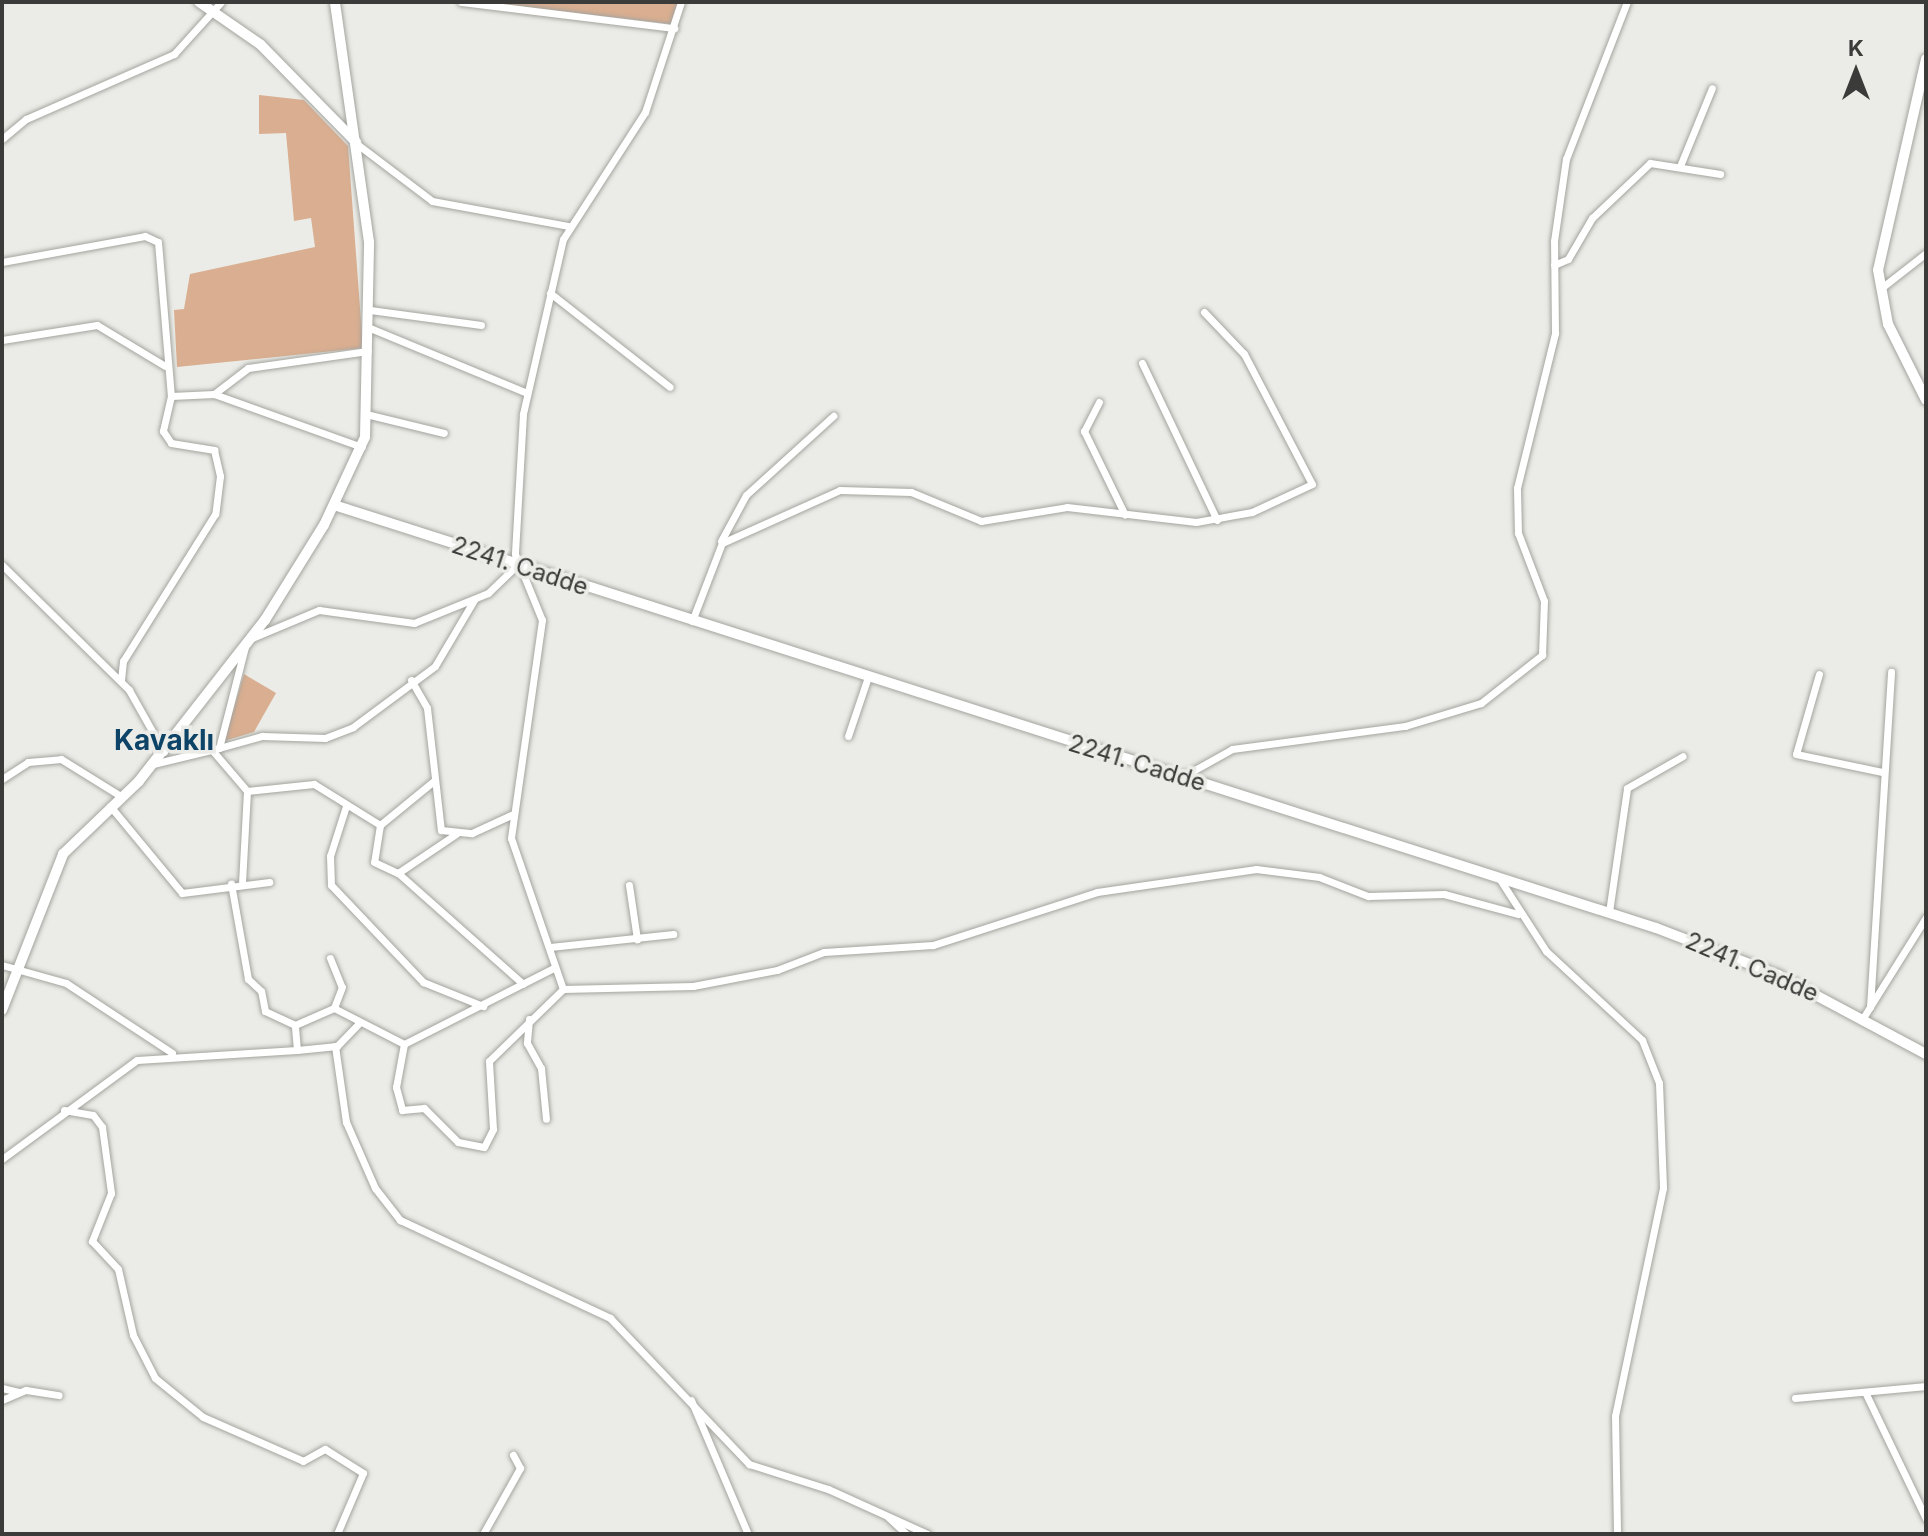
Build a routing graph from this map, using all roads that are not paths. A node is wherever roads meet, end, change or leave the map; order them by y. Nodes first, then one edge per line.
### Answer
1 (199, 2) edge
2 (335, 2) edge
3 (461, 2) edge
4 (681, 2) edge
5 (1627, 2) edge
6 (494, 4) edge
7 (218, 7) edge
8 (674, 28) junction
9 (1926, 59) edge
10 (1712, 88) dead end
11 (2, 139) edge
12 (357, 144) junction
13 (1680, 166) junction
14 (1720, 174) dead end
15 (568, 226) junction
16 (1926, 253) edge
17 (2, 262) edge
18 (1554, 265) junction
19 (1879, 290) junction
20 (550, 293) junction
21 (370, 310) junction
22 (1204, 312) dead end
23 (481, 325) dead end
24 (370, 328) junction
25 (2, 340) edge
26 (370, 350) junction
27 (1142, 363) dead end
28 (165, 366) junction
29 (670, 387) dead end
30 (527, 393) junction
31 (214, 394) junction
32 (171, 396) junction
33 (1926, 400) edge
34 (1099, 402) dead end
35 (370, 415) junction
36 (833, 416) dead end
37 (444, 433) dead end
38 (362, 447) junction
39 (334, 505) junction
40 (1125, 515) junction
41 (1217, 520) junction
42 (719, 546) junction
43 (2, 565) edge
44 (516, 566) junction
45 (474, 600) junction
46 (692, 621) junction
47 (248, 642) junction
48 (1891, 672) dead end
49 (1819, 674) dead end
50 (868, 677) junction
51 (411, 680) junction
52 (121, 681) junction
53 (848, 736) dead end
54 (216, 749) junction
55 (164, 752) junction
56 (1683, 756) dead end
57 (153, 764) junction
58 (1882, 772) junction
59 (1182, 777) junction
60 (2, 779) edge
61 (435, 780) junction
62 (247, 791) junction
63 (122, 797) junction
64 (110, 806) junction
65 (346, 806) junction
66 (511, 815) junction
67 (380, 825) junction
68 (456, 834) junction
69 (398, 873) junction
70 (1499, 878) junction
71 (269, 882) dead end
72 (242, 883) junction
73 (231, 884) junction
74 (629, 885) dead end
75 (1609, 912) junction
76 (1518, 914) junction
77 (1926, 917) edge
78 (673, 934) dead end
79 (637, 939) junction
80 (550, 947) junction
81 (330, 958) dead end
82 (2, 965) edge
83 (554, 968) junction
84 (14, 970) junction
85 (523, 984) junction
86 (563, 989) junction
87 (484, 1007) junction
88 (1870, 1007) junction
89 (334, 1008) junction
90 (2, 1010) edge
91 (1863, 1018) junction
92 (529, 1019) junction
93 (358, 1024) junction
94 (295, 1025) junction
95 (404, 1044) junction
96 (335, 1046) junction
97 (297, 1050) junction
98 (174, 1053) junction
99 (1926, 1054) edge
100 (64, 1110) junction
101 (546, 1119) dead end
102 (2, 1159) edge
103 (1926, 1386) edge
104 (2, 1388) edge
105 (21, 1392) junction
106 (1865, 1392) junction
107 (59, 1395) dead end
108 (690, 1398) junction
109 (1795, 1398) dead end
110 (2, 1400) edge
111 (513, 1455) dead end
112 (888, 1517) junction
113 (1926, 1519) edge
114 (337, 1534) edge
115 (483, 1534) edge
116 (748, 1534) edge
117 (906, 1534) edge
118 (927, 1534) edge
119 (1617, 1534) edge

1 - 7 street
2 - 12 street
3 - 6 street
4 - 8 street
5 - 18 street
6 - 8 street
7 - 11 street
7 - 12 street
8 - 15 street
9 - 19 street
10 - 13 street
12 - 15 street
12 - 21 street
13 - 14 street
13 - 18 street
15 - 20 street
16 - 19 street
17 - 28 street
18 - 59 street
19 - 33 street
20 - 29 street
20 - 30 street
21 - 23 street
21 - 24 street
22 - 41 street
24 - 26 street
24 - 30 street
25 - 28 street
26 - 31 street
26 - 35 street
27 - 41 street
28 - 32 street
30 - 44 street
31 - 32 street
31 - 38 street
32 - 52 street
34 - 40 street
35 - 37 street
35 - 38 street
36 - 42 street
38 - 39 street
39 - 44 street, 2241. Cadde
39 - 47 street
40 - 41 street
40 - 42 street
42 - 46 street
43 - 52 street
44 - 45 street
44 - 46 street, 2241. Cadde
44 - 66 street
45 - 47 street
45 - 51 street
46 - 50 street, 2241. Cadde
47 - 54 street
47 - 55 street
48 - 58 street
49 - 58 street
50 - 53 street
50 - 59 street, 2241. Cadde
51 - 54 street
51 - 61 street
52 - 55 street
54 - 57 street
54 - 62 street
55 - 57 street
56 - 75 street
57 - 63 street
58 - 88 street
59 - 70 street, 2241. Cadde
60 - 63 street
61 - 67 street
61 - 68 street
62 - 65 street
62 - 72 street
63 - 64 street
64 - 73 street
64 - 84 street
65 - 67 street
65 - 87 street
66 - 68 street
66 - 80 street
67 - 69 street
68 - 69 street
69 - 85 street
70 - 75 street, 2241. Cadde
70 - 76 street
71 - 72 street
72 - 73 street
73 - 94 street
74 - 79 street
75 - 91 street, 2241. Cadde
76 - 86 street
76 - 119 street
77 - 88 street
78 - 79 street
79 - 80 street
80 - 83 street
81 - 89 street
82 - 84 street
83 - 85 street
83 - 86 street
84 - 90 street
84 - 98 street
85 - 87 street
86 - 92 street
87 - 95 street
88 - 91 street
89 - 93 street
89 - 94 street
91 - 99 street, 2241. Cadde
92 - 95 street
92 - 101 street
93 - 95 street
93 - 96 street
94 - 97 street
96 - 97 street
96 - 108 street
97 - 98 street
98 - 100 street
100 - 102 street
100 - 114 street
103 - 106 street
104 - 105 street
105 - 107 street
105 - 110 street
106 - 109 street
106 - 113 street
108 - 112 street
108 - 116 street
111 - 115 street
112 - 117 street
112 - 118 street

